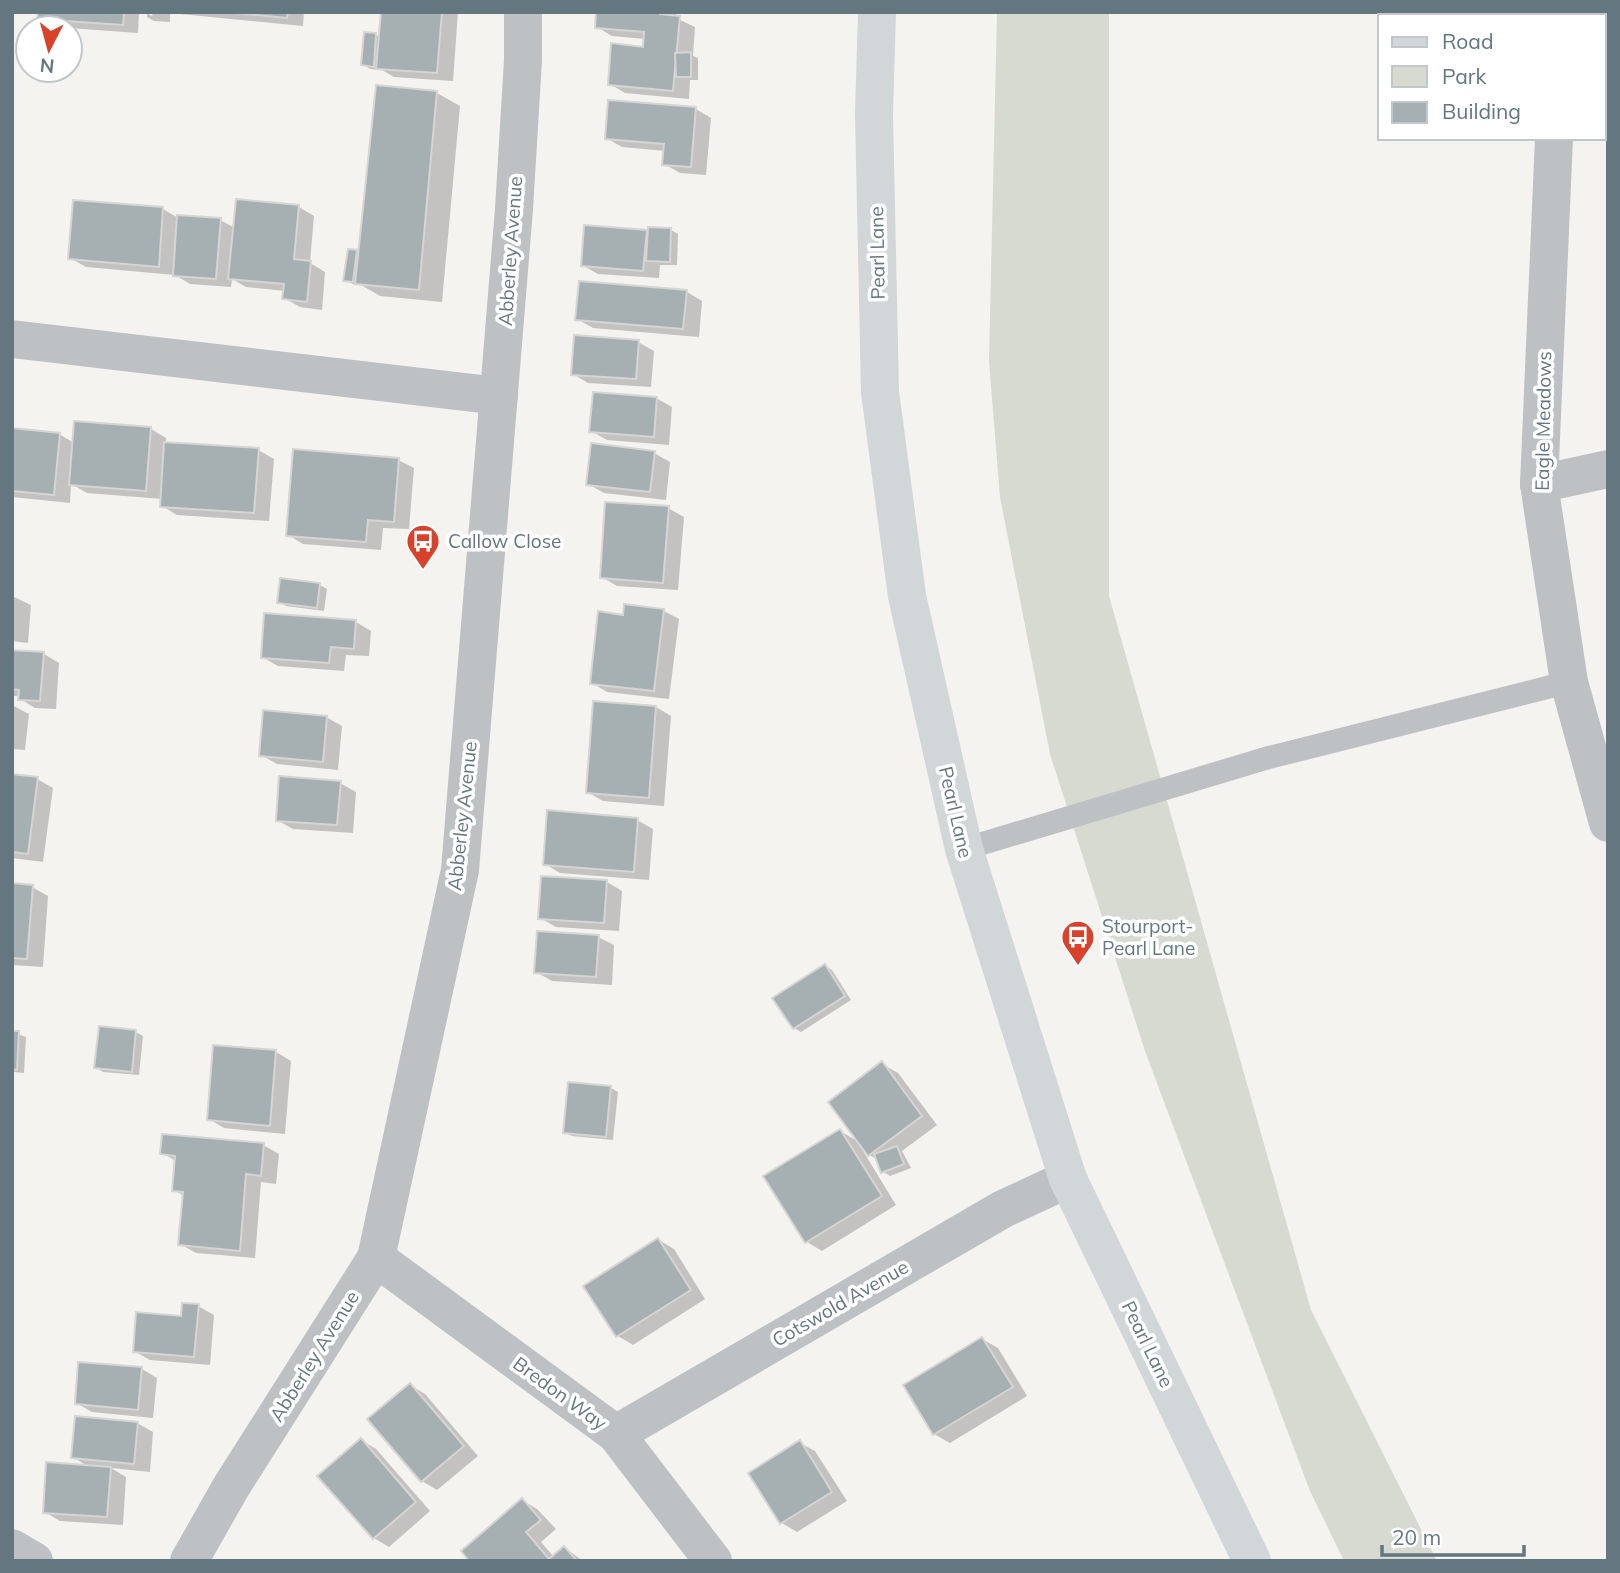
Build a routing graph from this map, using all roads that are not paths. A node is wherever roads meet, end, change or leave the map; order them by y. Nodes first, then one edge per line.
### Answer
1 (523, 12) edge
2 (877, 12) edge
3 (1554, 140) edge
4 (12, 339) edge
5 (499, 396) junction
6 (1608, 469) edge
7 (1539, 484) junction
8 (1569, 682) junction
9 (1608, 823) edge
10 (964, 849) junction
11 (1068, 1179) junction
12 (376, 1258) junction
13 (616, 1434) junction
14 (12, 1548) edge
15 (34, 1561) edge
16 (189, 1561) edge
17 (713, 1561) edge
18 (1252, 1561) edge

1 - 5 street, Abberley Avenue
2 - 10 main road, Pearl Lane
3 - 7 street, Eagle Meadows
4 - 5 street
5 - 12 street, Abberley Avenue
6 - 7 street
7 - 8 street, Eagle Meadows
8 - 9 street, Eagle Meadows
8 - 10 lane
10 - 11 main road, Pearl Lane
11 - 13 street, Cotswold Avenue
11 - 18 main road, Pearl Lane
12 - 13 street, Bredon Way
12 - 16 street, Abberley Avenue
13 - 17 street, Bredon Way
14 - 15 street

